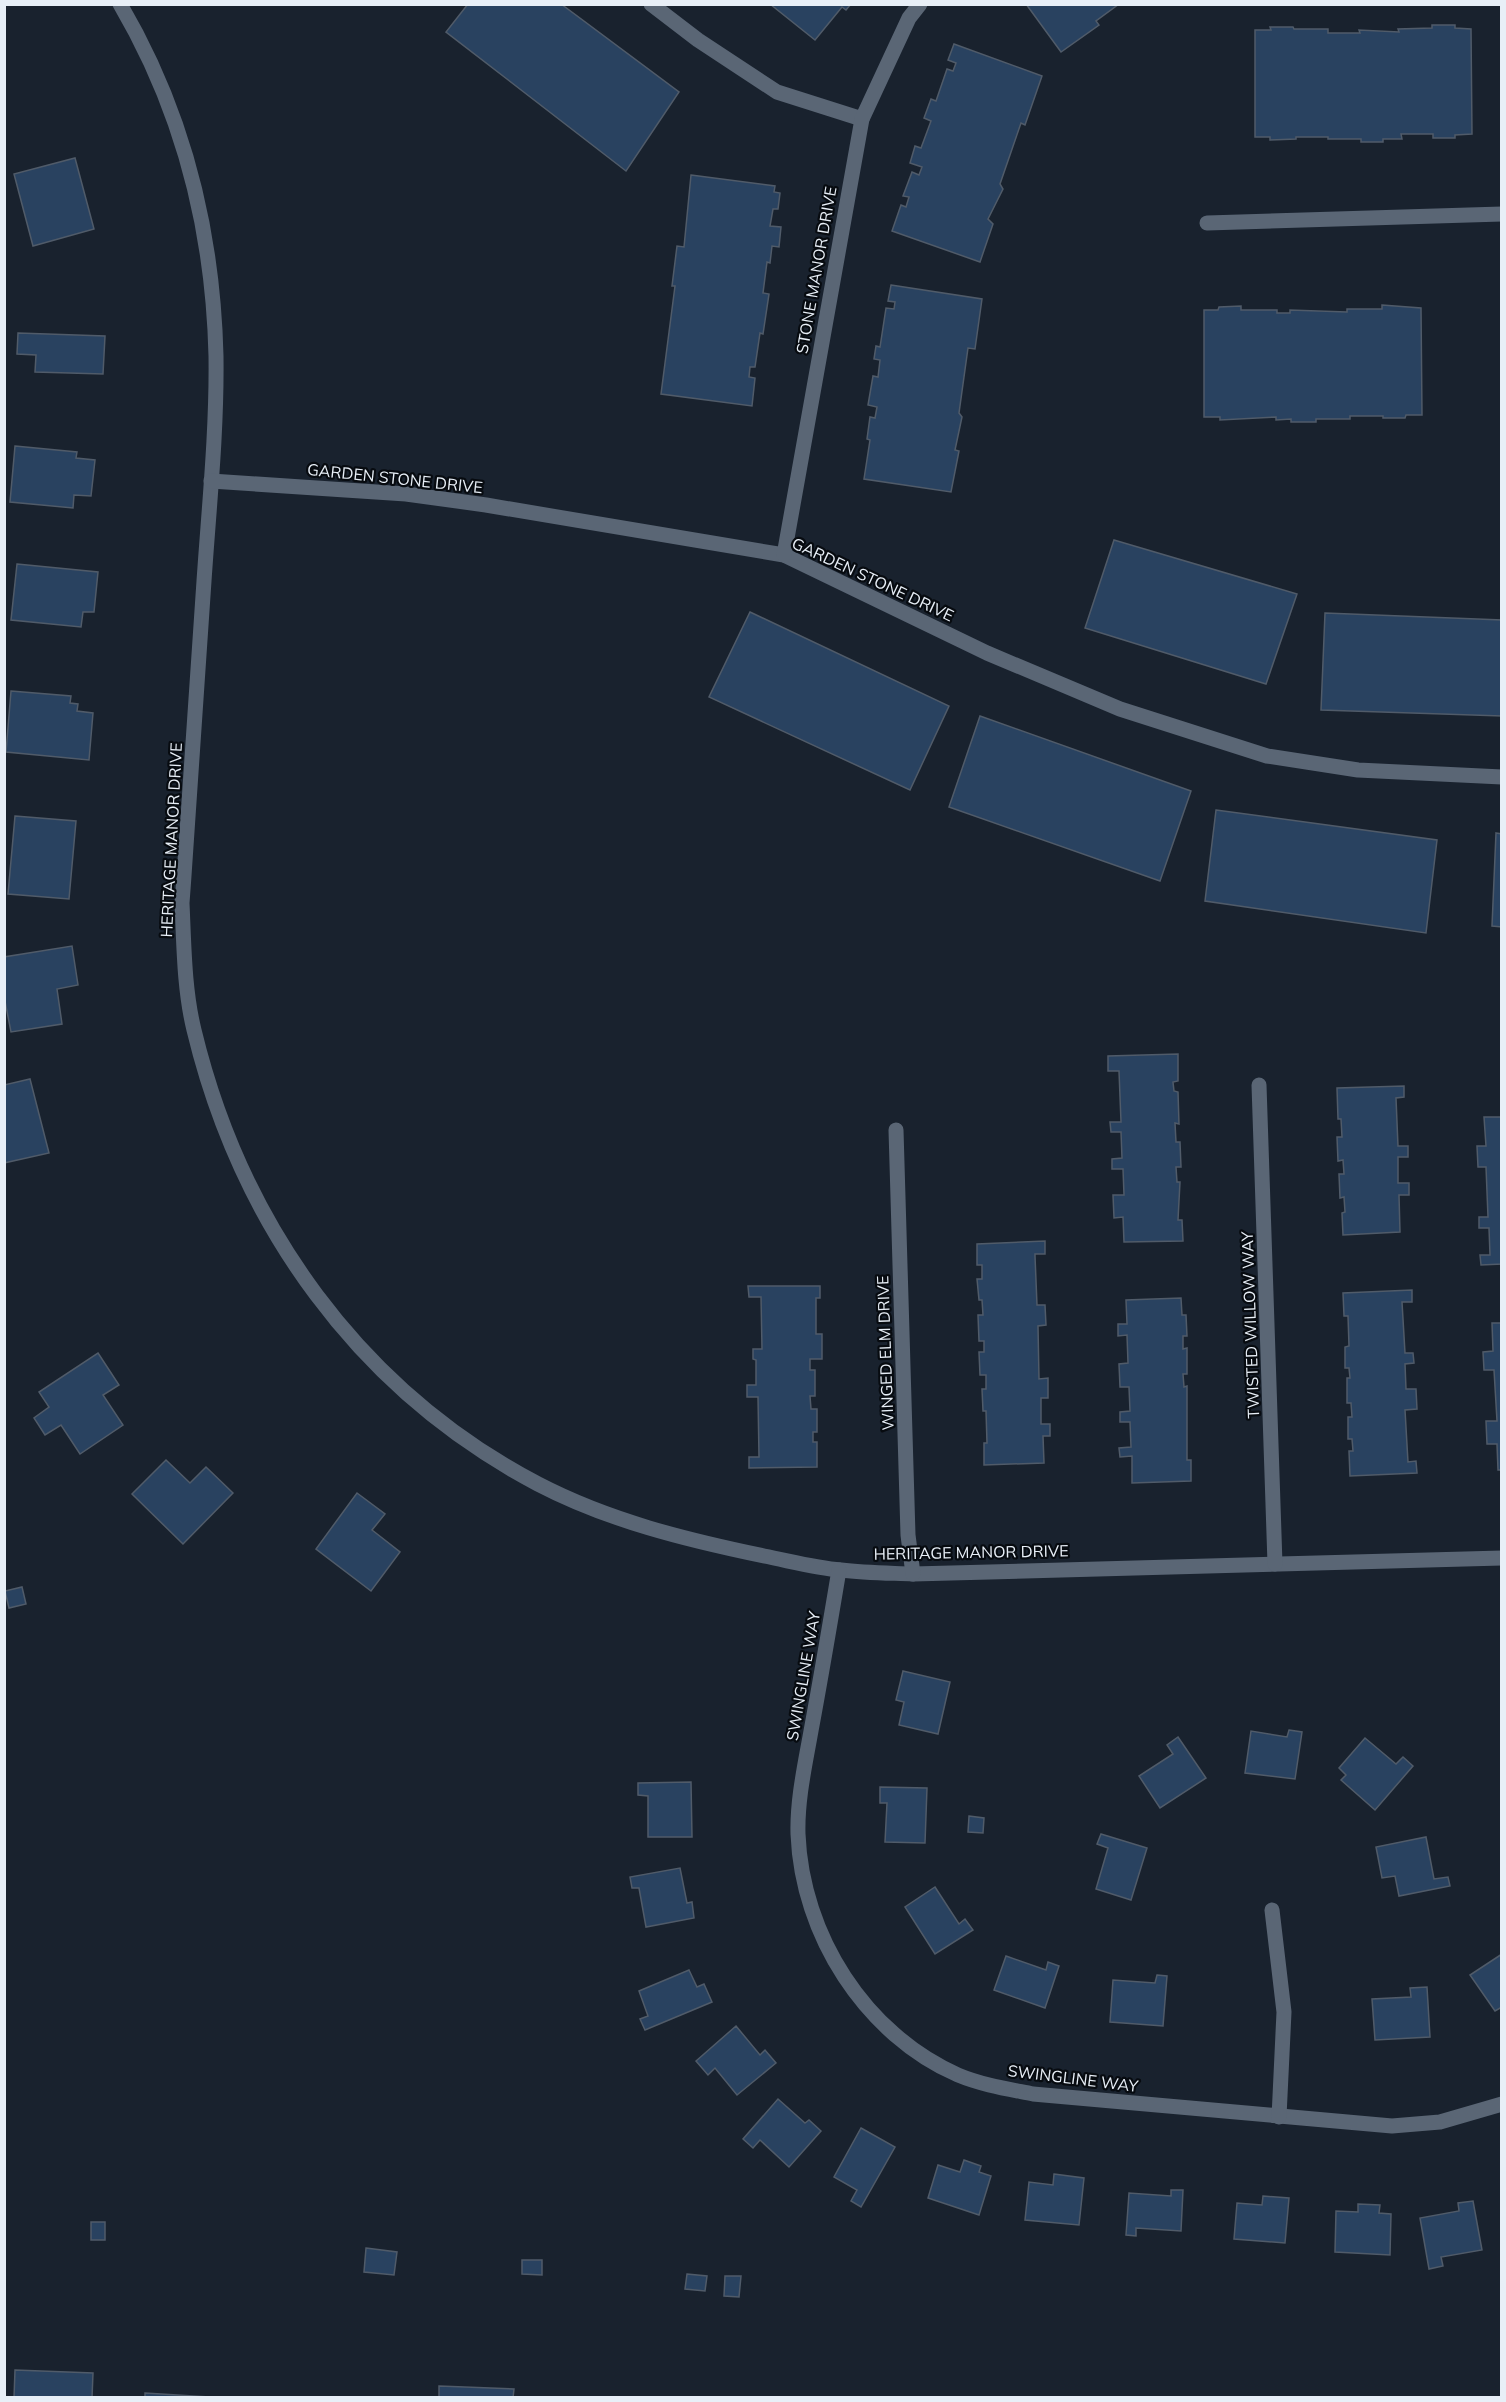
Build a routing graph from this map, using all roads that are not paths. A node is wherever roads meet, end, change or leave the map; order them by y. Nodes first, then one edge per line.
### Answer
1 (120, 4) edge
2 (651, 4) edge
3 (920, 4) edge
4 (862, 119) junction
5 (1502, 214) edge
6 (1208, 223) dead end
7 (211, 481) junction
8 (784, 555) junction
9 (1502, 777) edge
10 (1259, 1086) dead end
11 (896, 1130) dead end
12 (1502, 1558) edge
13 (1275, 1564) junction
14 (840, 1570) junction
15 (913, 1574) junction
16 (1272, 1910) dead end
17 (1502, 2104) edge
18 (1279, 2117) junction

1 - 7 street, HERITAGE MANOR DRIVE
2 - 4 street
3 - 4 street, STONE MANOR DRIVE
4 - 8 street, STONE MANOR DRIVE
5 - 6 street
7 - 8 street, GARDEN STONE DRIVE
7 - 14 street, HERITAGE MANOR DRIVE
8 - 9 street, GARDEN STONE DRIVE
10 - 13 street, TWISTED WILLOW WAY
11 - 15 street, WINGED ELM DRIVE
12 - 13 street, HERITAGE MANOR DRIVE
13 - 15 street, HERITAGE MANOR DRIVE
14 - 15 street, HERITAGE MANOR DRIVE
14 - 18 street, SWINGLINE WAY
16 - 18 street
17 - 18 street, SWINGLINE WAY

